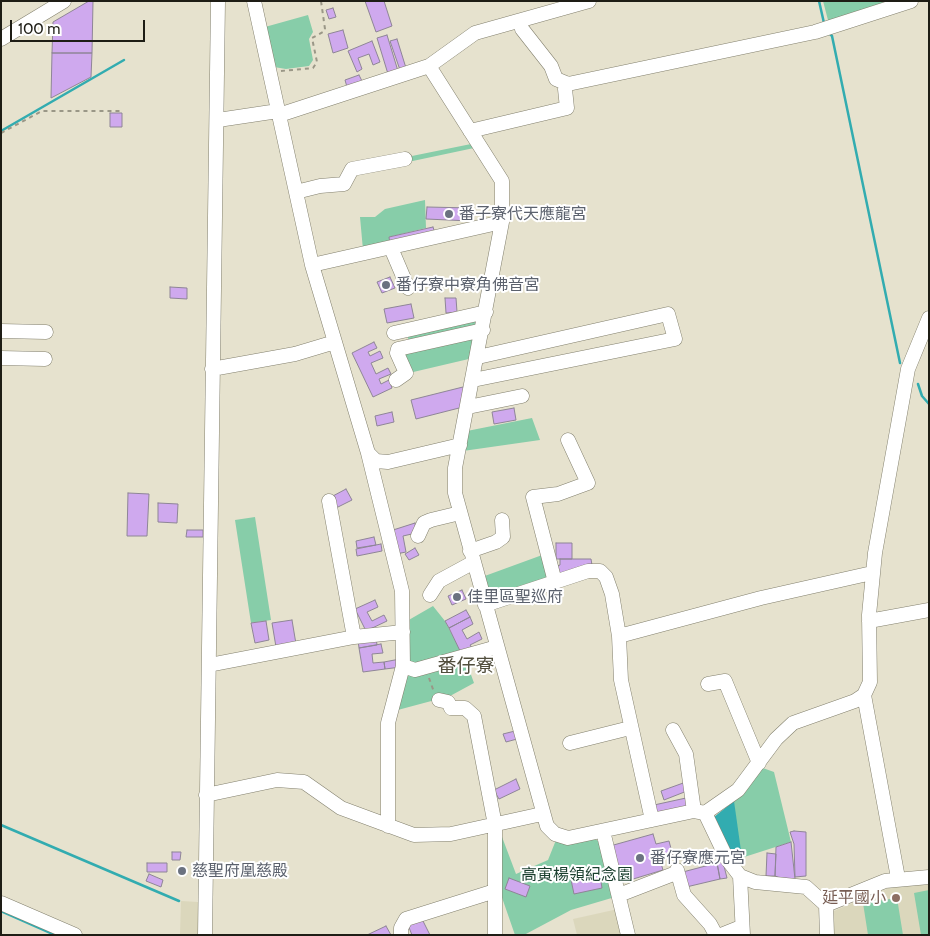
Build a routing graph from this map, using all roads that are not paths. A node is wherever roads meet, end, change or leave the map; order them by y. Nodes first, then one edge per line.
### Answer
1 (64, 1) edge
2 (218, 1) edge
3 (254, 1) edge
4 (589, 1) edge
5 (910, 1) edge
6 (43, 6) edge
7 (520, 21) junction
8 (1, 39) edge
9 (429, 66) junction
10 (568, 84) junction
11 (279, 113) junction
12 (218, 120) junction
13 (470, 131) junction
14 (405, 158) dead end
15 (296, 192) junction
16 (502, 222) junction
17 (391, 248) junction
18 (312, 265) junction
19 (408, 288) dead end
20 (486, 312) junction
21 (929, 318) edge
22 (483, 330) junction
23 (1, 331) edge
24 (46, 332) dead end
25 (394, 332) dead end
26 (334, 342) junction
27 (478, 357) junction
28 (1, 358) edge
29 (45, 359) dead end
30 (212, 369) junction
31 (396, 380) dead end
32 (473, 380) junction
33 (522, 396) dead end
34 (468, 407) junction
35 (568, 440) dead end
36 (460, 445) junction
37 (368, 453) junction
38 (329, 502) dead end
39 (460, 513) junction
40 (502, 520) dead end
41 (418, 536) dead end
42 (472, 556) junction
43 (872, 573) junction
44 (556, 582) junction
45 (430, 595) dead end
46 (485, 605) junction
47 (929, 610) edge
48 (869, 621) junction
49 (403, 632) junction
50 (619, 636) junction
51 (354, 637) junction
52 (496, 647) junction
53 (209, 664) junction
54 (404, 666) junction
55 (708, 684) dead end
56 (864, 695) junction
57 (439, 700) road end
58 (630, 728) junction
59 (673, 730) dead end
60 (570, 743) dead end
61 (759, 763) junction
62 (206, 795) junction
63 (699, 812) junction
64 (542, 814) junction
65 (652, 820) junction
66 (495, 824) junction
67 (388, 826) junction
68 (603, 831) junction
69 (740, 876) junction
70 (929, 877) edge
71 (898, 878) junction
72 (495, 892) junction
73 (619, 895) junction
74 (1, 903) edge
75 (826, 905) junction
76 (742, 931) edge
77 (75, 935) edge
78 (206, 935) edge
79 (401, 935) edge
80 (496, 935) edge
81 (628, 935) edge
82 (716, 935) edge
83 (721, 935) edge
84 (827, 935) edge

1 - 6 street
2 - 12 street
3 - 11 street
4 - 7 street
5 - 10 street
6 - 8 street
7 - 9 street
7 - 10 street
9 - 11 street
9 - 13 street
10 - 13 street
11 - 12 street
11 - 15 street
12 - 30 street
13 - 16 street
14 - 15 street
15 - 18 street
16 - 17 street
16 - 20 street
17 - 18 street
17 - 19 street
18 - 26 street
20 - 22 street
20 - 25 street
21 - 43 street
22 - 27 street
22 - 31 street
23 - 24 street
26 - 30 street
26 - 37 street
27 - 32 street
27 - 32 street
28 - 29 street
30 - 53 street
32 - 34 street
33 - 34 street
34 - 36 street
35 - 44 street
36 - 37 street
36 - 39 street
37 - 49 street
38 - 51 street
39 - 41 street
39 - 42 street
40 - 42 street
42 - 45 street
42 - 46 street
43 - 48 street
43 - 50 street
44 - 46 street
44 - 50 street
46 - 52 street
47 - 48 street
48 - 56 street
49 - 51 street
49 - 54 street
50 - 58 street
51 - 53 street
52 - 54 street
52 - 64 street
53 - 62 street
54 - 67 street
55 - 61 street
56 - 61 street
56 - 71 street
57 - 66 street
58 - 60 street
58 - 65 street
59 - 63 street
61 - 63 street
62 - 67 street
62 - 78 street
63 - 65 street
63 - 69 street
64 - 66 street
64 - 68 street
65 - 68 street
66 - 67 street
66 - 72 street
68 - 73 street
69 - 75 street
69 - 76 street
70 - 71 street
71 - 75 street
72 - 79 street
72 - 80 street
73 - 81 street
73 - 82 street
74 - 77 street
75 - 84 street
76 - 83 street

